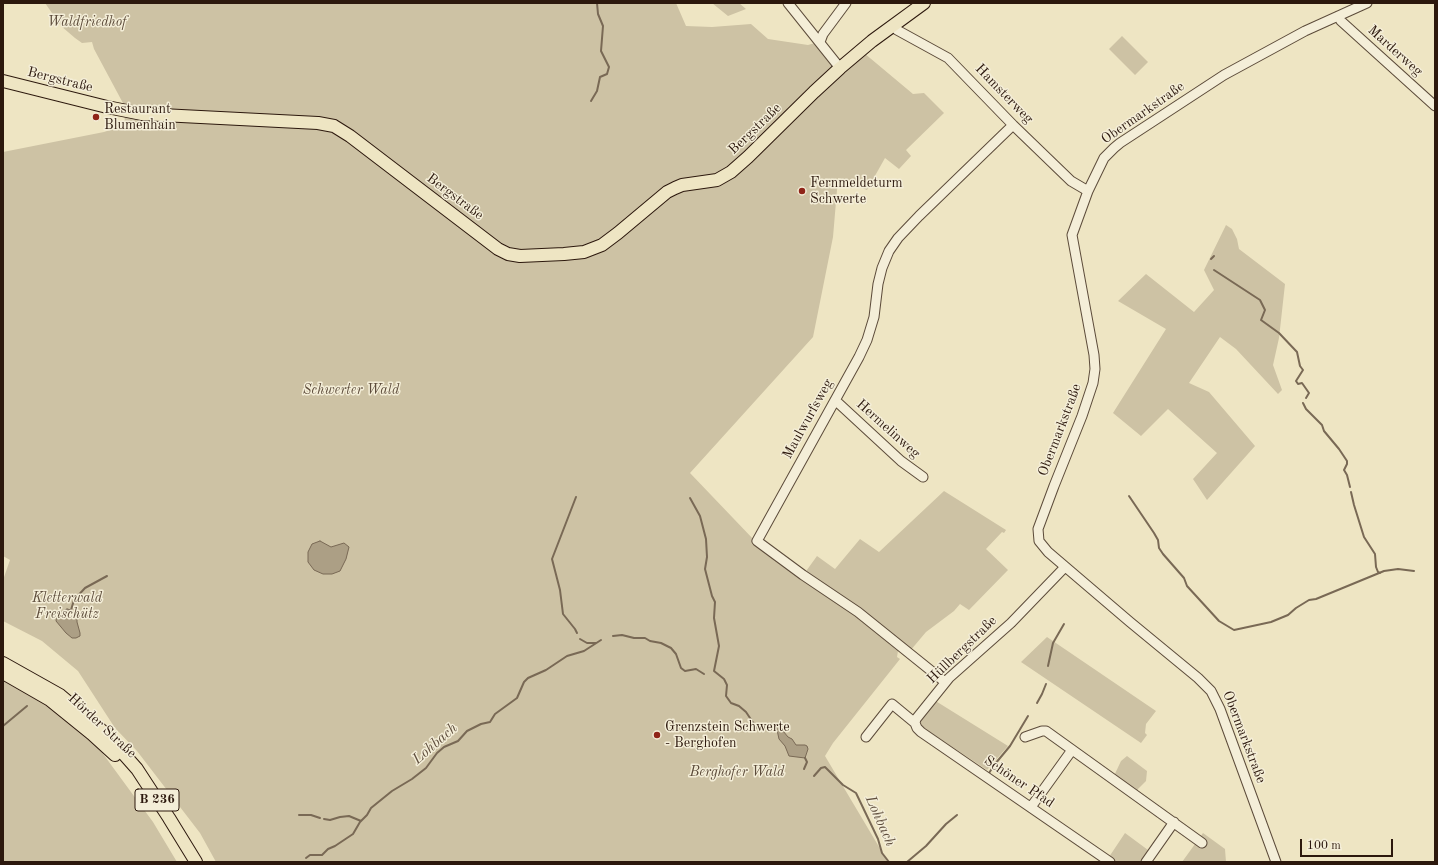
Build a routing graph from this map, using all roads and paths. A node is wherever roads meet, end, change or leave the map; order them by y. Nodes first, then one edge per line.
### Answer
1 (788, 3) edge
2 (846, 3) edge
3 (924, 3) edge
4 (1367, 3) edge
5 (1338, 16) junction
6 (893, 25) junction
7 (820, 42) junction
8 (840, 68) junction
9 (3, 81) edge
10 (1435, 106) edge
11 (1013, 125) junction
12 (1088, 191) junction
13 (835, 400) junction
14 (923, 477) dead end
15 (1065, 567) junction
16 (3, 663) edge
17 (3, 673) edge
18 (945, 682) junction
19 (915, 723) junction
20 (866, 737) dead end
21 (1025, 737) dead end
22 (1072, 750) junction
23 (1031, 807) junction
24 (1174, 822) junction
25 (1202, 843) dead end
26 (187, 862) edge
27 (196, 862) edge
28 (1110, 862) edge
29 (1146, 862) edge
30 (1276, 862) edge

1 - 7 street
2 - 7 street
3 - 6 main road, Bergstraße
4 - 5 street, Obermarkstraße
5 - 10 street, Marderweg
5 - 12 street, Obermarkstraße
6 - 8 main road, Bergstraße
6 - 11 street, Hamsterweg
7 - 8 street
8 - 9 main road, Bergstraße
11 - 12 street, Hamsterweg
11 - 13 street, Maulwurfsweg
12 - 15 street, Obermarkstraße
13 - 14 street, Hermelinweg
13 - 18 street, Maulwurfsweg
15 - 18 street, Hüllbergstraße
15 - 30 street, Obermarkstraße
16 - 27 main road, Hörder Straße / B 236
17 - 26 main road, Hörder Straße / B 236
18 - 19 street, Hüllbergstraße
19 - 20 street
19 - 23 street, Schöner Pfad
21 - 22 street
22 - 23 street
22 - 24 street
23 - 28 street, Schöner Pfad
24 - 25 street
24 - 29 street

